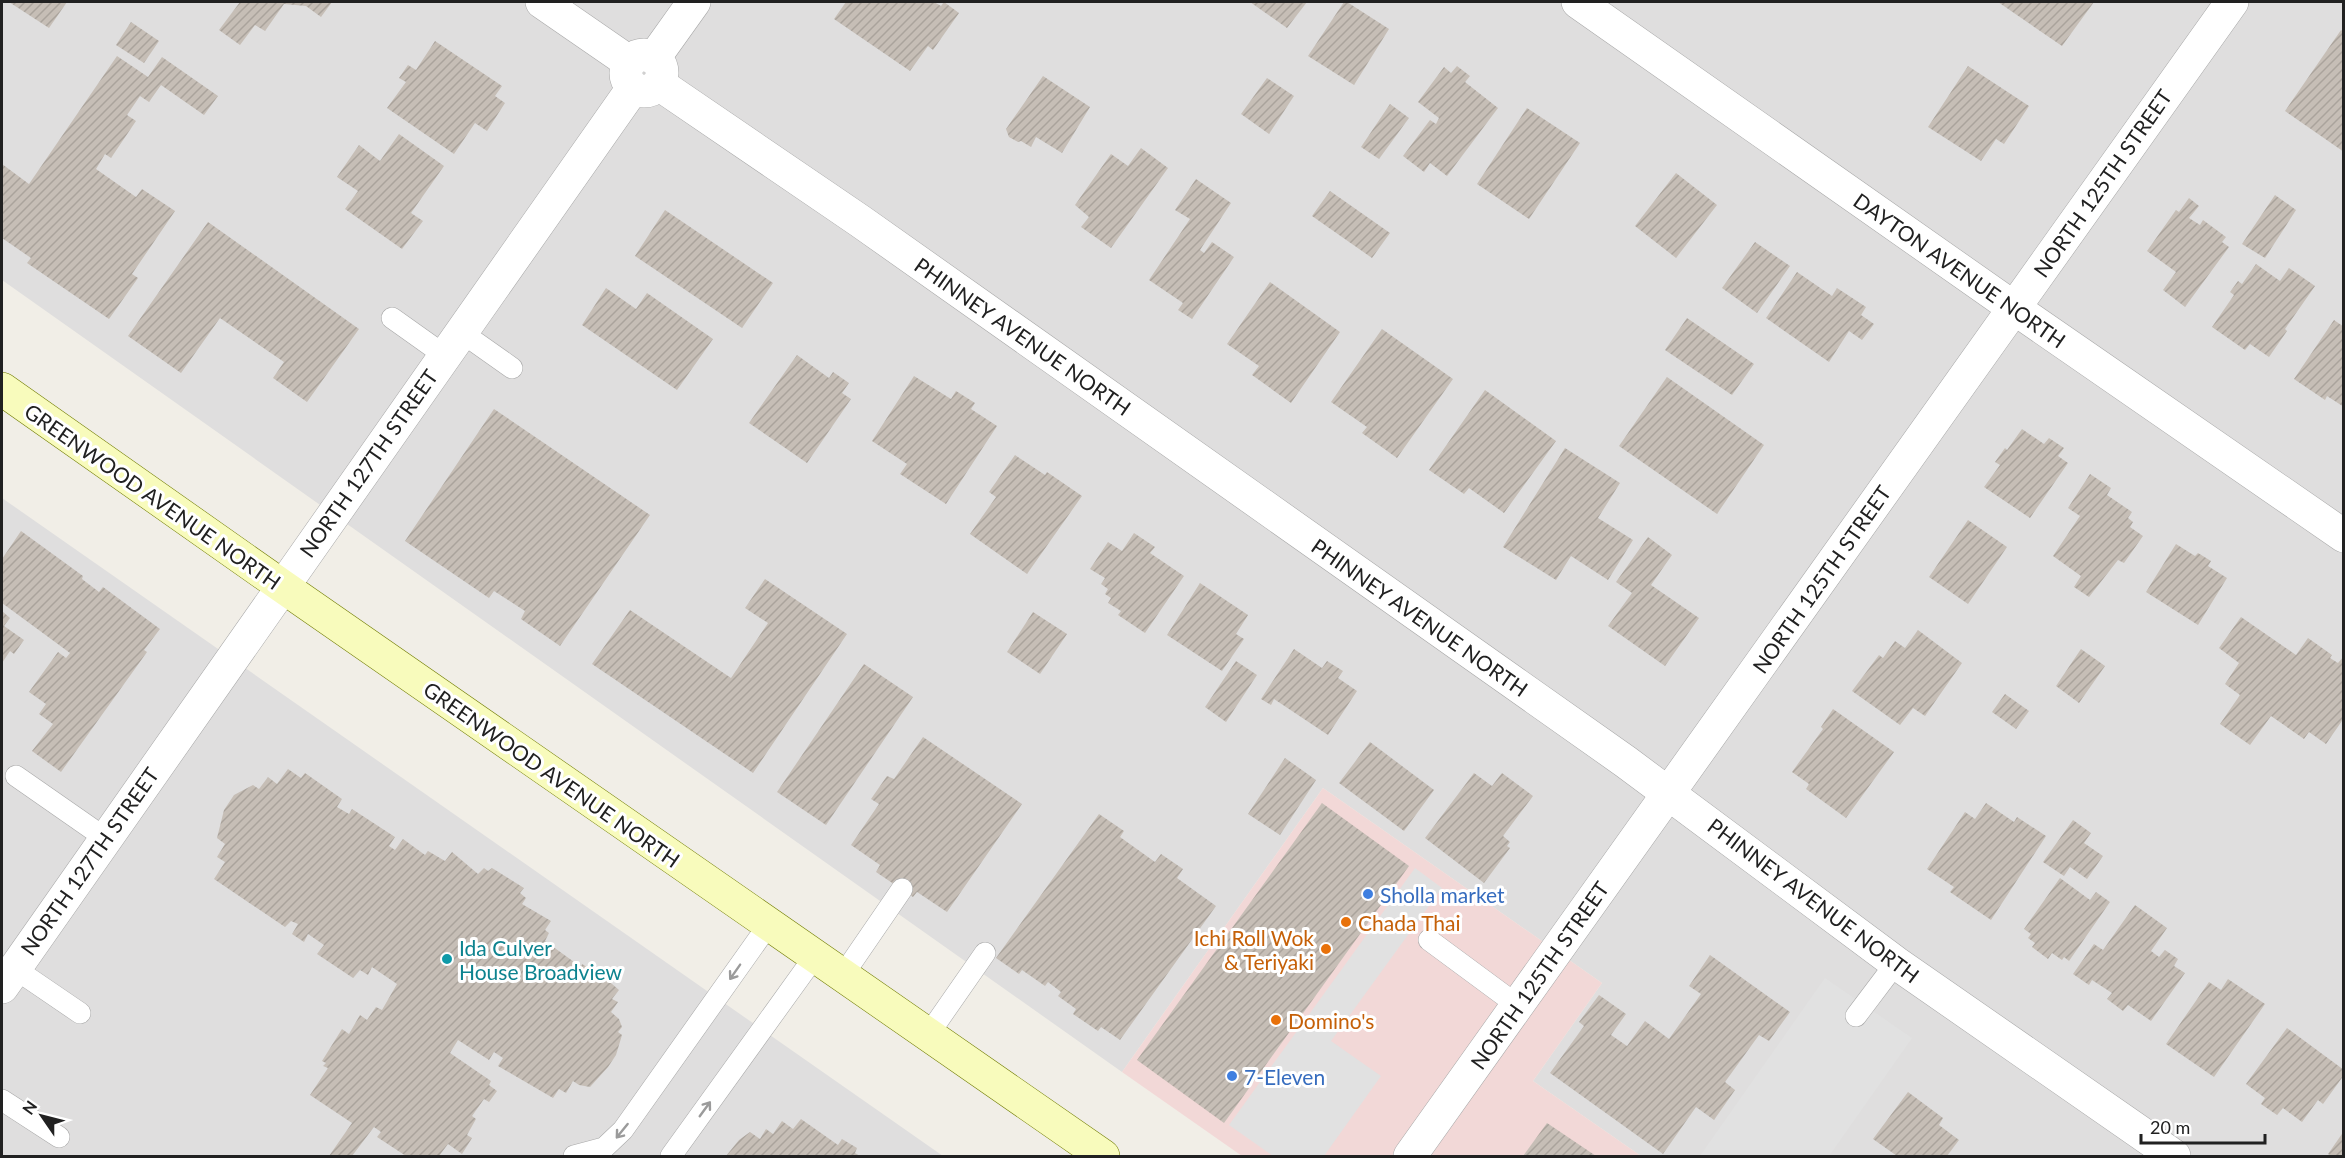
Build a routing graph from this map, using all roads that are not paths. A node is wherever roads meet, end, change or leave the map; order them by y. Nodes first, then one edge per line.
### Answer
1 (542, 2) edge
2 (694, 2) edge
3 (1578, 2) edge
4 (2232, 2) edge
5 (644, 73) junction
6 (2014, 308) junction
7 (392, 318) dead end
8 (452, 344) junction
9 (512, 368) dead end
10 (2, 389) edge
11 (2343, 536) edge
12 (282, 586) junction
13 (16, 776) dead end
14 (1668, 793) junction
15 (105, 838) junction
16 (902, 889) dead end
17 (769, 924) junction
18 (1429, 940) dead end
19 (985, 953) dead end
20 (815, 956) junction
21 (1896, 963) junction
22 (843, 975) junction
23 (8, 977) edge
24 (1517, 1005) junction
25 (80, 1013) dead end
26 (1856, 1016) dead end
27 (928, 1035) junction
28 (2, 1100) edge
29 (59, 1137) dead end
30 (574, 1156) edge
31 (671, 1156) edge
32 (1103, 1156) edge
33 (1410, 1156) edge
34 (2174, 1156) edge

1 - 5 street, PHINNEY AVENUE NORTH
2 - 5 street, NORTH 127TH STREET
3 - 6 street, DAYTON AVENUE NORTH
4 - 6 street, NORTH 125TH STREET
5 - 8 street, NORTH 127TH STREET
5 - 14 street, PHINNEY AVENUE NORTH
6 - 11 street, DAYTON AVENUE NORTH
6 - 14 street, NORTH 125TH STREET
7 - 8 lane
8 - 9 lane
8 - 12 street, NORTH 127TH STREET
10 - 12 main road, GREENWOOD AVENUE NORTH
12 - 15 street, NORTH 127TH STREET
12 - 17 main road, GREENWOOD AVENUE NORTH
13 - 15 lane
14 - 21 street, PHINNEY AVENUE NORTH
14 - 24 street, NORTH 125TH STREET
15 - 23 street, NORTH 127TH STREET
16 - 22 lane
17 - 20 main road, GREENWOOD AVENUE NORTH
17 -> 30 lane
18 - 24 lane
19 - 27 lane
20 - 22 main road, GREENWOOD AVENUE NORTH
31 -> 20 lane
21 - 26 lane
21 - 34 street, PHINNEY AVENUE NORTH
22 - 27 main road, GREENWOOD AVENUE NORTH
23 - 25 lane
24 - 33 street, NORTH 125TH STREET
27 - 32 main road, GREENWOOD AVENUE NORTH
28 - 29 lane

